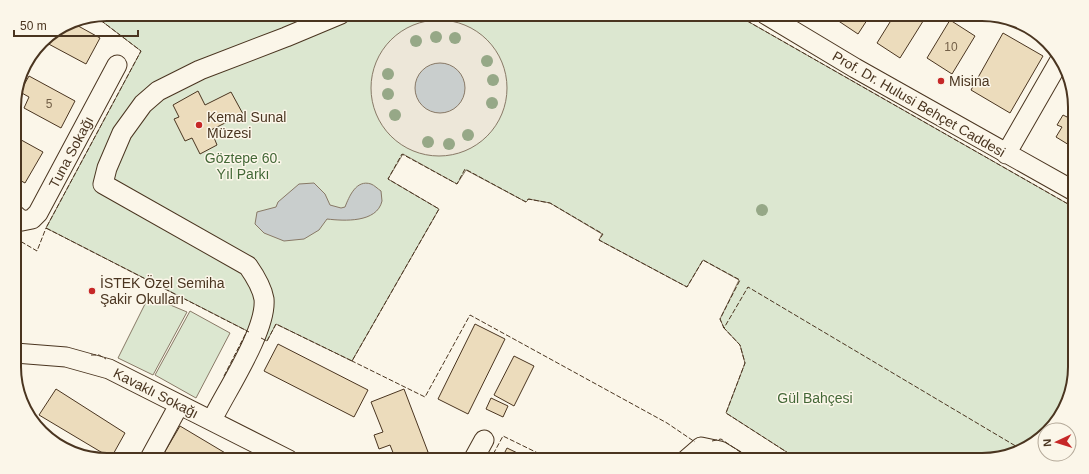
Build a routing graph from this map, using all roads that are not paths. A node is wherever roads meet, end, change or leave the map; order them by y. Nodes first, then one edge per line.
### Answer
1 (324, 21) edge
2 (777, 21) edge
3 (117, 65) dead end
4 (1057, 66) edge
5 (1006, 154) junction
6 (1068, 188) edge
7 (21, 219) edge
8 (21, 353) edge
9 (179, 405) junction
10 (212, 420) junction
11 (484, 440) dead end
12 (153, 453) edge
13 (276, 453) edge
14 (477, 453) edge
15 (694, 453) edge
16 (723, 453) edge

1 - 10 street
2 - 5 street, Prof. Dr. Hulusi Behçet Caddesi
3 - 7 street, Tuna Sokağı
4 - 5 street
5 - 6 street, Prof. Dr. Hulusi Behçet Caddesi
8 - 9 street, Kavaklı Sokağı
9 - 10 street, Kavaklı Sokağı
9 - 12 street
10 - 13 street, Kavaklı Sokağı
11 - 14 street
15 - 16 street

